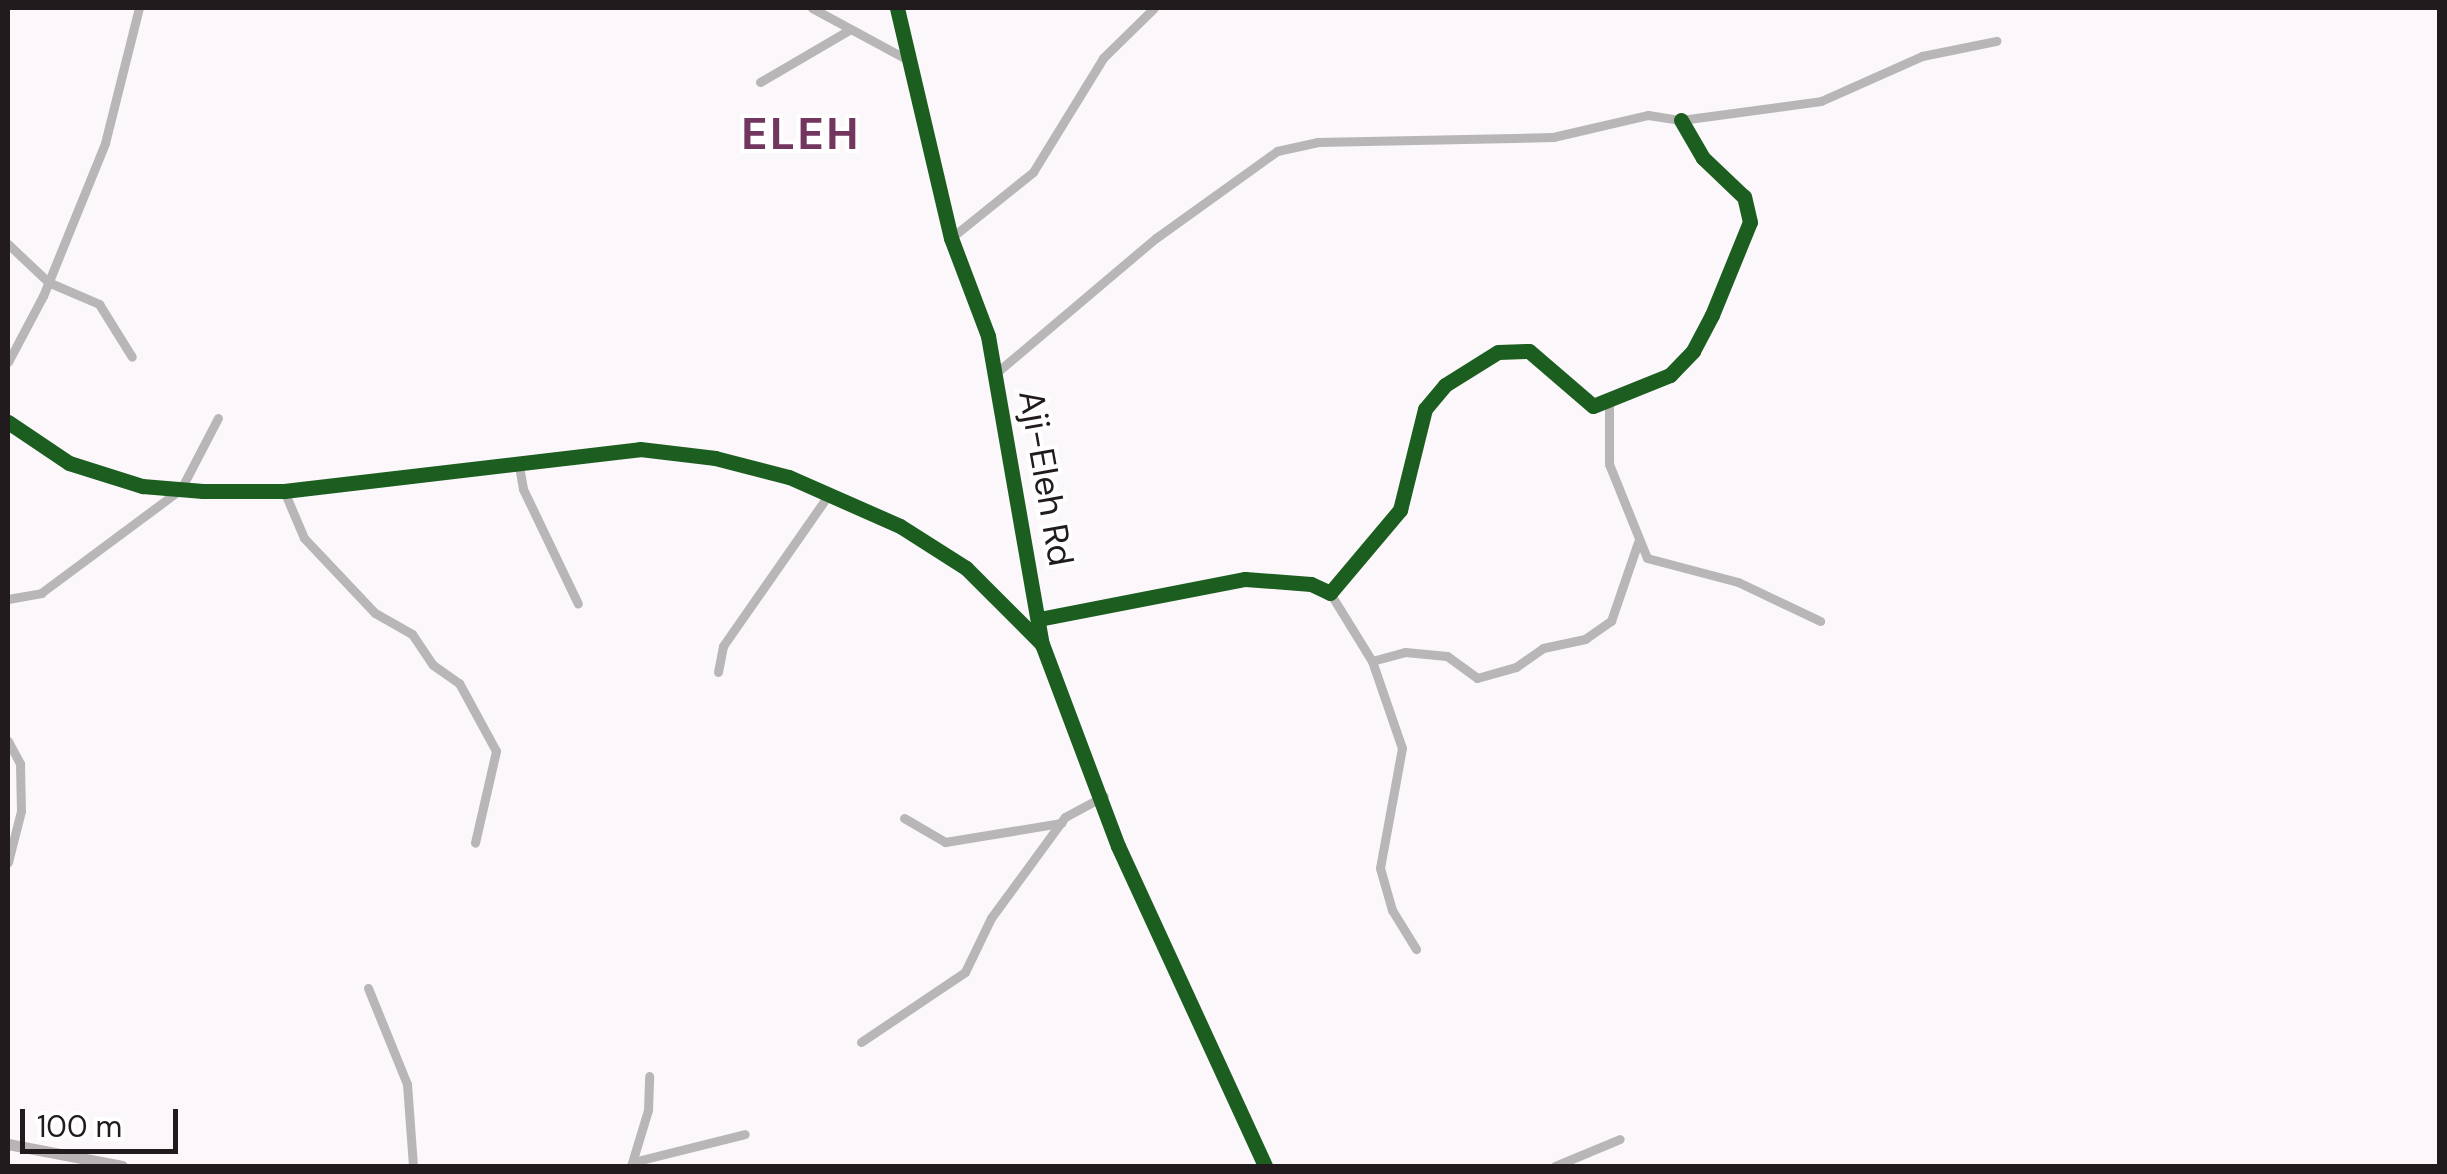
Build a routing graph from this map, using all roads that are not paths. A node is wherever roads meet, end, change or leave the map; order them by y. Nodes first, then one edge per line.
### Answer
1 (140, 8) edge
2 (812, 8) edge
3 (897, 8) edge
4 (1154, 8) edge
5 (850, 30) junction
6 (1996, 41) dead end
7 (908, 60) junction
8 (760, 82) dead end
9 (1681, 120) junction
10 (951, 238) junction
11 (8, 244) edge
12 (48, 282) junction
13 (132, 357) dead end
14 (8, 362) edge
15 (996, 372) junction
16 (1609, 404) junction
17 (218, 418) dead end
18 (8, 422) edge
19 (519, 466) junction
20 (181, 488) junction
21 (284, 492) junction
22 (829, 494) junction
23 (1638, 542) junction
24 (1330, 593) junction
25 (8, 599) edge
26 (578, 604) dead end
27 (1039, 619) junction
28 (1820, 621) dead end
29 (1042, 644) junction
30 (1372, 661) junction
31 (718, 672) dead end
32 (8, 741) edge
33 (1104, 796) junction
34 (904, 818) dead end
35 (1061, 823) junction
36 (474, 843) dead end
37 (8, 862) edge
38 (1416, 949) dead end
39 (368, 988) dead end
40 (860, 1042) dead end
41 (649, 1076) dead end
42 (744, 1134) dead end
43 (1620, 1138) dead end
44 (8, 1144) edge
45 (52, 1152) junction
46 (634, 1164) edge
47 (49, 1166) edge
48 (122, 1166) edge
49 (413, 1166) edge
50 (1265, 1166) edge
51 (1555, 1166) edge

1 - 12 street
2 - 5 street
3 - 7 street, Aji-Eleh Rd
4 - 10 street
5 - 7 street
5 - 8 street
6 - 9 street
7 - 10 street, Aji-Eleh Rd
9 - 15 street
9 - 16 street
10 - 15 street, Aji-Eleh Rd
11 - 12 street
12 - 13 street
12 - 14 street
15 - 27 street, Aji-Eleh Rd
16 - 23 street
16 - 24 street
17 - 20 street
18 - 20 street
19 - 21 street
19 - 22 street
19 - 26 street
20 - 21 street
20 - 25 street
21 - 36 street
22 - 29 street
22 - 31 street
23 - 28 street
23 - 30 street
24 - 27 street
24 - 30 street
27 - 29 street, Aji-Eleh Rd
29 - 33 street, Aji-Eleh Rd
30 - 38 street
32 - 37 street
33 - 35 street
33 - 50 street, Aji-Eleh Rd
34 - 35 street
35 - 40 street
39 - 49 street
41 - 46 street
42 - 46 street
43 - 51 street
44 - 45 main road
45 - 47 street
45 - 48 main road

